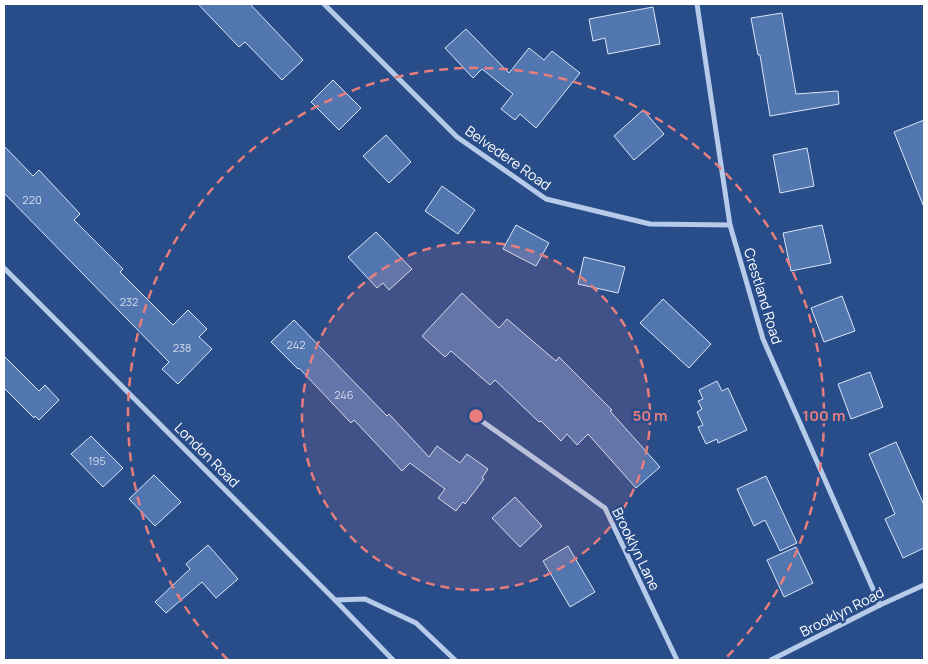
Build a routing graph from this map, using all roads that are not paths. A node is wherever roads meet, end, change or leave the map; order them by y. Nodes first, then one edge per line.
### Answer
1 (324, 4) edge
2 (697, 4) edge
3 (730, 225) junction
4 (4, 268) edge
5 (476, 416) dead end
6 (924, 585) edge
7 (335, 600) junction
8 (880, 605) junction
9 (393, 660) edge
10 (455, 660) edge
11 (677, 660) edge
12 (771, 660) edge

1 - 3 street, Belvedere Road
2 - 3 street, Crestland Road
3 - 8 street, Crestland Road
4 - 7 street, London Road
5 - 11 street, Brooklyn Lane
6 - 8 street, Brooklyn Road
7 - 9 street, London Road
7 - 10 street
8 - 12 street, Brooklyn Road

